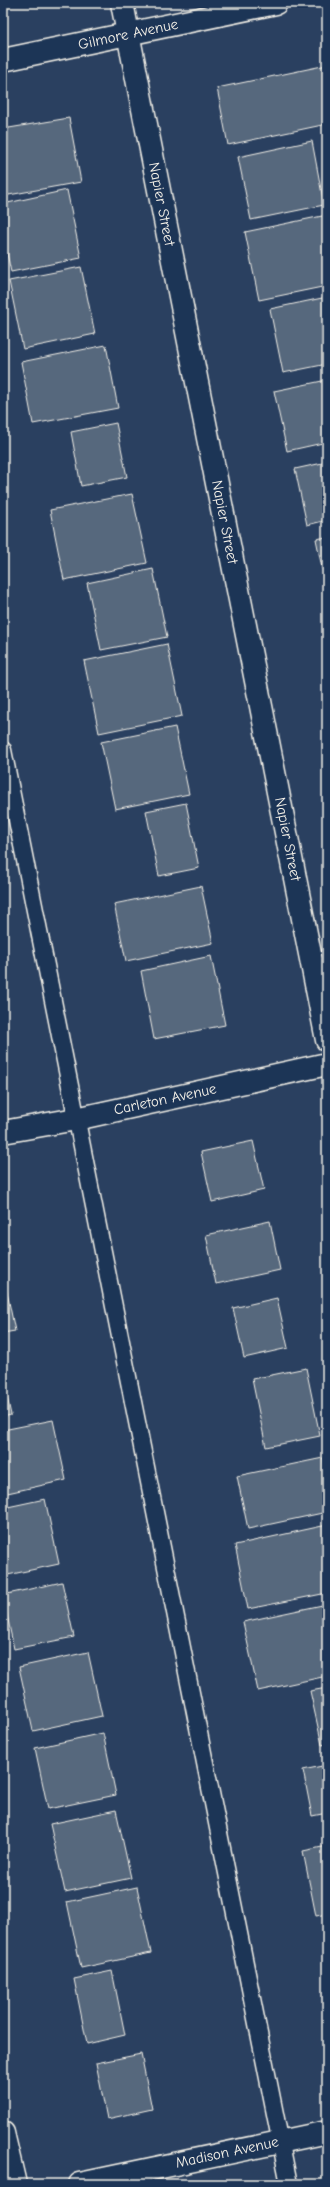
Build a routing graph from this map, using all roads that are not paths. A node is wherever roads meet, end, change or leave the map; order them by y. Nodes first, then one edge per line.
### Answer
1 (122, 3) edge
2 (276, 3) edge
3 (129, 34) junction
4 (3, 60) edge
5 (3, 750) edge
6 (327, 1040) edge
7 (327, 1064) edge
8 (76, 1119) junction
9 (3, 1132) edge
10 (327, 2132) edge
11 (3, 2133) edge
12 (280, 2141) junction
13 (15, 2184) edge
14 (80, 2184) edge
15 (289, 2184) edge

1 - 3 street, Napier Street
2 - 3 street, Gilmore Avenue
3 - 4 street, Gilmore Avenue
3 - 6 street, Napier Street
5 - 8 lane
7 - 8 street, Carleton Avenue
8 - 9 street, Carleton Avenue
8 - 12 lane
10 - 12 street, Madison Avenue
11 - 13 street
12 - 14 street, Madison Avenue
12 - 15 lane

